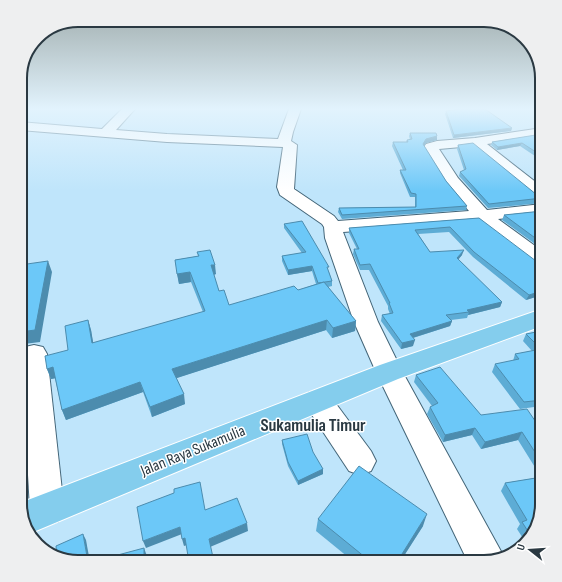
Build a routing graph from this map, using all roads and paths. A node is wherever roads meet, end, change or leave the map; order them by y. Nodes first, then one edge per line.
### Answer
1 (155, 136) edge
2 (285, 136) edge
3 (514, 136) edge
4 (475, 142) junction
5 (284, 143) junction
6 (535, 189) edge
7 (535, 210) edge
8 (483, 216) junction
9 (333, 227) junction
10 (535, 256) edge
11 (535, 320) edge
12 (34, 354) dead end
13 (389, 372) junction
14 (318, 401) junction
15 (360, 461) dead end
16 (36, 513) edge
17 (484, 555) edge

1 - 5 street
2 - 5 street
3 - 4 street
4 - 6 street
4 - 8 street
5 - 9 street
7 - 8 street
8 - 9 street
8 - 10 street
9 - 13 street
11 - 13 main road, Jalan Raya Sukamulia
12 - 16 street
13 - 14 main road, Jalan Raya Sukamulia
13 - 17 street
14 - 15 street
14 - 16 main road, Jalan Raya Sukamulia

